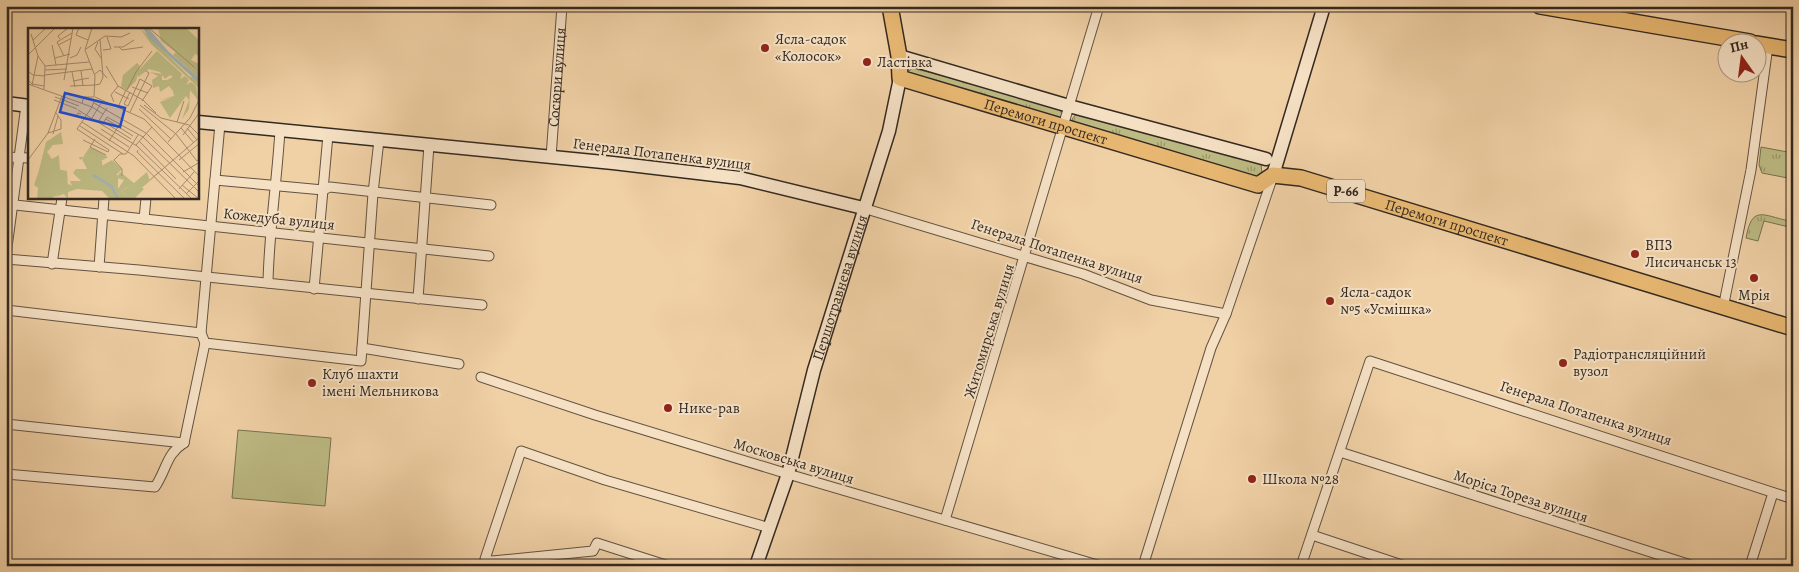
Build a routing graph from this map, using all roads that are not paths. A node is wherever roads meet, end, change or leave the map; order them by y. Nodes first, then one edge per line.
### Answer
1 (562, 6) edge
2 (890, 6) edge
3 (1099, 6) edge
4 (1324, 6) edge
5 (1540, 6) edge
6 (1596, 11) edge
7 (1716, 35) edge
8 (1766, 46) edge
9 (1793, 50) edge
10 (899, 56) junction
11 (900, 78) junction
12 (1759, 82) edge
13 (6, 103) edge
14 (27, 105) edge
15 (1070, 106) junction
16 (199, 122) edge
17 (220, 124) junction
18 (1063, 127) junction
19 (280, 130) junction
20 (328, 135) junction
21 (379, 140) junction
22 (429, 145) junction
23 (1283, 148) junction
24 (551, 153) junction
25 (6, 157) edge
26 (24, 158) edge
27 (1266, 159) junction
28 (1273, 176) junction
29 (215, 180) junction
30 (277, 185) junction
31 (323, 190) junction
32 (373, 193) junction
33 (426, 198) junction
34 (62, 199) edge
35 (104, 199) edge
36 (146, 199) edge
37 (10, 204) edge
38 (491, 205) dead end
39 (863, 208) junction
40 (61, 210) junction
41 (103, 213) junction
42 (144, 219) junction
43 (209, 226) junction
44 (269, 232) junction
45 (318, 238) junction
46 (369, 244) junction
47 (423, 250) junction
48 (6, 255) edge
49 (489, 256) dead end
50 (1026, 257) junction
51 (6, 259) edge
52 (52, 264) junction
53 (99, 267) junction
54 (206, 277) junction
55 (268, 283) junction
56 (314, 289) junction
57 (366, 294) junction
58 (418, 299) junction
59 (482, 305) dead end
60 (1723, 308) junction
61 (6, 310) edge
62 (1226, 314) junction
63 (1793, 328) edge
64 (201, 334) junction
65 (205, 342) junction
66 (362, 348) junction
67 (458, 364) dead end
68 (481, 377) dead end
69 (6, 424) edge
70 (184, 443) junction
71 (1340, 452) junction
72 (6, 474) edge
73 (788, 474) junction
74 (1774, 493) junction
75 (1793, 499) edge
76 (946, 520) junction
77 (770, 528) junction
78 (1312, 535) junction
79 (669, 566) edge
80 (756, 566) edge
81 (1101, 566) edge
82 (1143, 566) edge
83 (1301, 566) edge
84 (1405, 566) edge
85 (1694, 566) edge
86 (1750, 566) edge

1 - 24 street, Сосюри вулиця
2 - 10 main road, Першотравнева вулиця
3 - 15 street, Житомирська вулиця
4 - 23 street
5 - 6 main road
6 - 7 main road
8 - 9 main road
10 - 11 main road, Першотравнева вулиця
10 - 15 street, Перемоги проспект
11 - 18 main road, Перемоги проспект / Р-66
11 - 39 street, Першотравнева вулиця
12 - 60 street
13 - 14 street
14 - 26 street
15 - 18 street, Житомирська вулиця
15 - 27 street, Перемоги проспект
16 - 17 street, Генерала Потапенка вулиця
17 - 19 street, Генерала Потапенка вулиця
17 - 29 street
18 - 28 main road, Перемоги проспект / Р-66
18 - 50 street, Житомирська вулиця
19 - 20 street, Генерала Потапенка вулиця
19 - 30 street
20 - 21 street, Генерала Потапенка вулиця
20 - 31 street
21 - 22 street, Генерала Потапенка вулиця
21 - 32 street
22 - 24 street, Генерала Потапенка вулиця
22 - 33 street
23 - 27 street
23 - 28 street
24 - 39 street, Генерала Потапенка вулиця
25 - 26 street
26 - 37 street
27 - 28 street
28 - 60 main road, Перемоги проспект / Р-66
28 - 62 street
29 - 30 street
29 - 43 street
30 - 31 street
30 - 44 street
31 - 32 street
31 - 45 street
32 - 33 street
32 - 46 street
33 - 38 street
33 - 47 street
34 - 40 street
35 - 41 street
36 - 42 street
37 - 40 street, Кожедуба вулиця
37 - 48 street
39 - 50 street, Генерала Потапенка вулиця
39 - 73 street, Першотравнева вулиця
40 - 41 street, Кожедуба вулиця
40 - 52 street
41 - 42 street, Кожедуба вулиця
41 - 53 street
42 - 43 street, Кожедуба вулиця
43 - 44 street, Кожедуба вулиця
43 - 54 street
44 - 45 street, Кожедуба вулиця
44 - 55 street
45 - 46 street, Кожедуба вулиця
45 - 56 street
46 - 47 street, Кожедуба вулиця
46 - 57 street
47 - 49 street, Кожедуба вулиця
47 - 58 street
50 - 62 street, Генерала Потапенка вулиця
50 - 76 street, Житомирська вулиця
51 - 52 street
52 - 53 street
53 - 54 street
54 - 55 street
54 - 64 street
55 - 56 street
56 - 57 street
57 - 58 street
57 - 66 street
58 - 59 street
60 - 63 main road, Перемоги проспект / Р-66
61 - 64 street
62 - 82 street
64 - 65 street
65 - 66 street
65 - 70 street
66 - 67 street
68 - 73 street, Московська вулиця
69 - 70 street
70 - 72 street
71 - 74 street, Генерала Потапенка вулиця
71 - 78 street
71 - 85 street, Моріса Тореза вулиця
73 - 76 street, Московська вулиця
73 - 77 street, Першотравнева вулиця
74 - 75 street, Генерала Потапенка вулиця
74 - 86 street
76 - 81 street, Московська вулиця
77 - 79 street
77 - 80 street, Першотравнева вулиця
78 - 83 street
78 - 84 street

